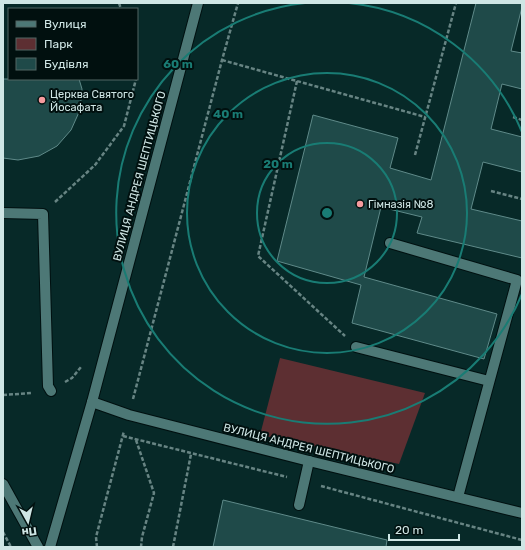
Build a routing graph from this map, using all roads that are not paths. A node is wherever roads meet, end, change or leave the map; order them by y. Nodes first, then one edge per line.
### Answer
1 (198, 3) edge
2 (3, 213) edge
3 (390, 243) dead end
4 (356, 347) road end
5 (489, 381) junction
6 (50, 391) road end
7 (92, 402) junction
8 (309, 461) junction
9 (3, 484) edge
10 (458, 497) junction
11 (299, 505) dead end
12 (522, 513) edge
13 (38, 547) edge
14 (50, 547) edge

1 - 7 street, ВУЛИЦЯ АНДРЕЯ ШЕПТИЦЬКОГО
2 - 6 street
3 - 5 street
4 - 5 street
5 - 10 street
7 - 8 street, ВУЛИЦЯ АНДРЕЯ ШЕПТИЦЬКОГО
7 - 14 street, ВУЛИЦЯ АНДРЕЯ ШЕПТИЦЬКОГО
8 - 10 street, ВУЛИЦЯ АНДРЕЯ ШЕПТИЦЬКОГО
8 - 11 street
9 - 13 street
10 - 12 street, ВУЛИЦЯ АНДРЕЯ ШЕПТИЦЬКОГО

